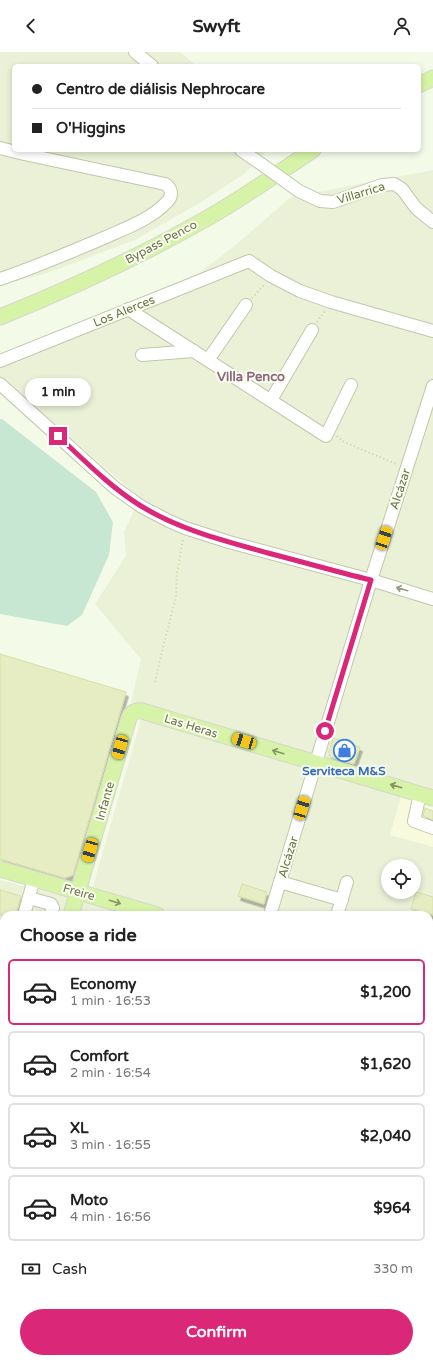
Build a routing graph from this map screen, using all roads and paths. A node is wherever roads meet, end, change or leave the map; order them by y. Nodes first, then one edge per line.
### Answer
1 (135, 52) edge
2 (150, 64) edge
3 (433, 78) edge
4 (421, 84) edge
5 (0, 148) edge
6 (12, 151) edge
7 (16, 152) edge
8 (244, 152) edge
9 (310, 152) edge
10 (433, 222) edge
11 (271, 276) junction
12 (0, 279) edge
13 (331, 302) junction
14 (246, 305) joint
15 (128, 309) junction
16 (0, 317) edge
17 (312, 330) joint
18 (433, 331) edge
19 (194, 351) junction
20 (142, 355) dead end
21 (208, 360) junction
22 (0, 361) edge
23 (0, 384) edge
24 (351, 385) dead end
25 (433, 386) edge
26 (271, 400) junction
27 (326, 436) junction
28 (407, 468) junction
29 (185, 528) junction
30 (371, 580) junction
31 (433, 599) edge
32 (155, 682) dead end
33 (134, 712) joint
34 (316, 763) junction
35 (426, 796) edge
36 (433, 828) edge
37 (0, 869) edge
38 (39, 880) junction
39 (280, 882) junction
40 (347, 882) dead end
41 (78, 891) junction
42 (34, 899) junction
43 (342, 900) junction
44 (26, 911) edge
45 (51, 911) edge
46 (72, 911) edge
47 (144, 911) edge
48 (271, 911) edge
49 (338, 911) edge

1 - 2 street
3 - 4 main road
5 - 6 street
7 - 12 street
8 - 10 street, Villarrica, bridge
9 - 16 main road, Bypass Penco
11 - 13 street
11 - 14 path
11 - 15 street, Los Alerces
13 - 17 path
13 - 18 street
14 - 21 street
15 - 19 street
15 - 22 street, Los Alerces
17 - 26 street
19 - 20 street
19 - 21 street
21 - 26 street
23 - 29 street
24 - 27 street
25 - 28 street, Alcázar
26 - 27 street
27 - 28 path
28 - 30 street, Alcázar
29 - 30 street
29 - 32 path
31 -> 30 street
30 - 34 street, Alcázar
34 -> 33 main road, Las Heras
33 - 41 main road, Infante
35 -> 34 main road, Las Heras
34 - 39 street, Alcázar
35 - 36 street
37 - 38 main road, Freire
38 - 41 main road, Freire
38 - 42 street
39 - 43 street
39 - 48 street, Alcázar
40 - 43 street
41 - 46 main road, Infante
41 -> 47 main road, Freire
42 - 44 street
42 - 45 street
43 - 49 street

